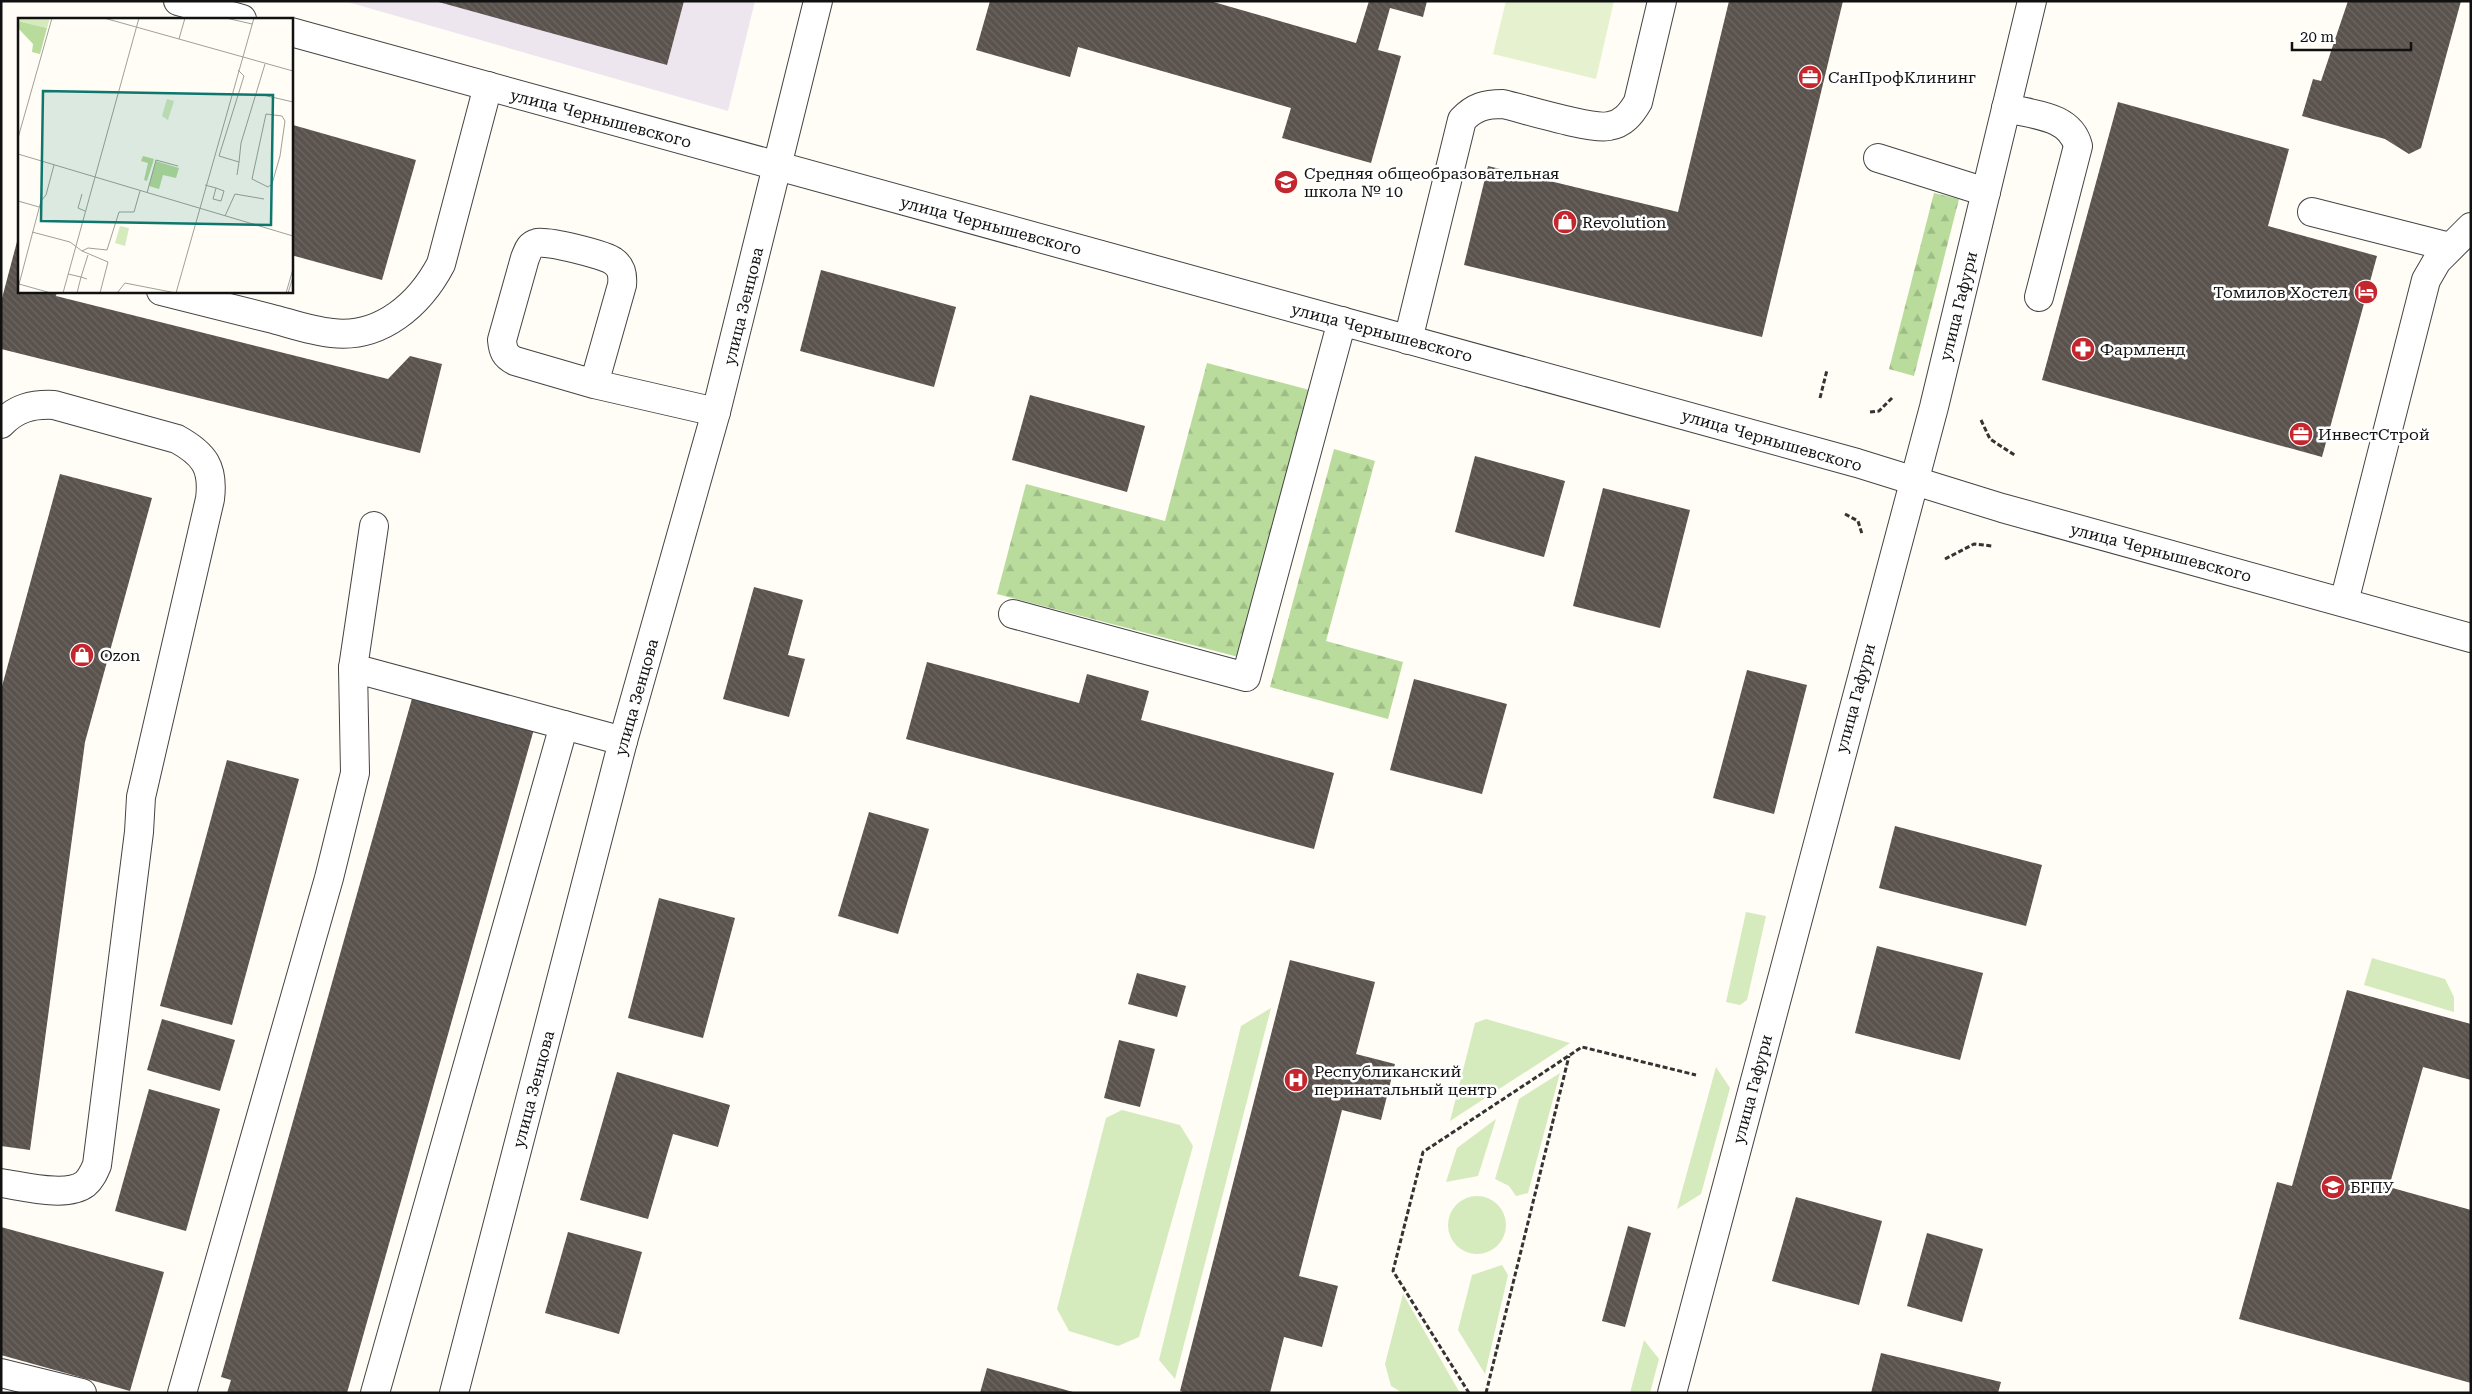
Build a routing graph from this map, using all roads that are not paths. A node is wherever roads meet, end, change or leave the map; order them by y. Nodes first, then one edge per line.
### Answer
1 (178, 1) edge
2 (818, 1) edge
3 (1662, 1) edge
4 (2032, 1) edge
5 (238, 18) edge
6 (292, 32) edge
7 (488, 86) junction
8 (2006, 108) junction
9 (1878, 158) dead end
10 (778, 166) junction
11 (1986, 192) junction
12 (2312, 212) dead end
13 (2471, 227) edge
14 (2450, 247) junction
15 (165, 292) edge
16 (2039, 297) dead end
17 (1342, 321) junction
18 (1408, 340) junction
19 (594, 384) junction
20 (716, 412) junction
21 (1, 424) edge
22 (1914, 481) junction
23 (374, 526) dead end
24 (2344, 602) junction
25 (1013, 614) dead end
26 (2471, 638) edge
27 (353, 668) junction
28 (564, 725) junction
29 (623, 742) junction
30 (1, 1183) edge
31 (1, 1373) edge
32 (82, 1393) edge
33 (182, 1393) edge
34 (375, 1393) edge
35 (454, 1393) edge
36 (1672, 1393) edge

1 - 5 street
2 - 10 street, улица Зенцова
3 - 18 street
4 - 8 street, улица Гафури
6 - 7 street, улица Чернышевского
7 - 10 street, улица Чернышевского
7 - 15 street
8 - 11 street, улица Гафури
8 - 16 street
9 - 11 street
10 - 17 street, улица Чернышевского
10 - 20 street, улица Зенцова
11 - 22 street, улица Гафури
12 - 14 street
13 - 14 street
14 - 24 street
17 - 18 street, улица Чернышевского
17 - 25 street
18 - 22 street, улица Чернышевского
19 - 19 street
19 - 20 street
20 - 29 street, улица Зенцова
21 - 30 street
22 - 24 street, улица Чернышевского
22 - 36 street, улица Гафури
23 - 27 street
24 - 26 street, улица Чернышевского
27 - 28 street
27 - 33 street
28 - 29 street
28 - 34 street
29 - 35 street, улица Зенцова
31 - 32 street

